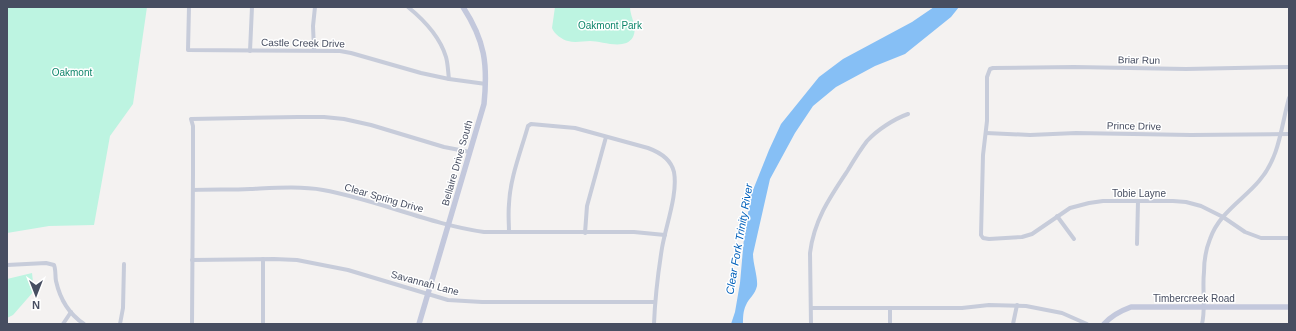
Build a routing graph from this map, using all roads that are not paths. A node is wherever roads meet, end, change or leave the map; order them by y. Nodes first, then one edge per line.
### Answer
1 (189, 7) edge
2 (252, 7) edge
3 (315, 7) edge
4 (408, 7) edge
5 (463, 7) edge
6 (250, 50) junction
7 (314, 50) junction
8 (1289, 67) edge
9 (449, 79) junction
10 (486, 84) junction
11 (1289, 98) edge
12 (908, 114) dead end
13 (986, 133) junction
14 (1281, 134) junction
15 (1289, 134) edge
16 (606, 137) junction
17 (470, 152) junction
18 (193, 190) junction
19 (1138, 201) junction
20 (1057, 216) junction
21 (1223, 217) junction
22 (449, 225) junction
23 (509, 232) junction
24 (585, 233) junction
25 (665, 234) junction
26 (1289, 238) edge
27 (1074, 239) dead end
28 (1137, 244) dead end
29 (263, 259) junction
30 (192, 260) junction
31 (7, 264) edge
32 (124, 264) dead end
33 (428, 294) junction
34 (656, 302) junction
35 (1017, 305) junction
36 (1204, 307) junction
37 (1289, 307) edge
38 (812, 308) junction
39 (890, 308) junction
40 (71, 312) junction
41 (63, 324) edge
42 (84, 324) edge
43 (120, 324) edge
44 (192, 324) edge
45 (263, 324) edge
46 (419, 324) edge
47 (654, 324) edge
48 (811, 324) edge
49 (890, 324) edge
50 (1013, 324) edge
51 (1087, 324) edge
52 (1104, 324) edge
53 (1202, 324) edge

1 - 6 street, Castle Creek Drive
2 - 6 street
3 - 7 street
4 - 9 street
5 - 10 street, Bellaire Drive South
6 - 7 street, Castle Creek Drive
7 - 9 street, Castle Creek Drive
8 - 13 street, Briar Run
9 - 10 street, Castle Creek Drive
10 - 17 street, Bellaire Drive South
11 - 14 street
12 - 38 street
13 - 14 street, Prince Drive
13 - 20 street, Tobie Layne
14 - 15 street, Prince Drive
14 - 21 street
16 - 23 street
16 - 24 street
16 - 25 street
17 - 18 street
17 - 22 street, Bellaire Drive South
18 - 22 street, Clear Spring Drive
18 - 30 street
19 - 20 street, Tobie Layne
19 - 21 street, Tobie Layne
19 - 28 street
20 - 27 street
21 - 26 street, Tobie Layne
21 - 36 street
22 - 23 street, Clear Spring Drive
22 - 33 street, Bellaire Drive South
23 - 24 street, Clear Spring Drive
24 - 25 street, Clear Spring Drive
25 - 34 street
29 - 30 street, Savannah Lane
29 - 33 street, Savannah Lane
29 - 45 street
30 - 44 street
31 - 40 street
32 - 43 street
33 - 34 street, Savannah Lane
33 - 46 street, Bellaire Drive South
34 - 47 street
35 - 39 street
35 - 50 street
35 - 51 street
36 - 37 street, Timbercreek Road
36 - 52 street, Timbercreek Road
36 - 53 street
38 - 39 street
38 - 48 street
39 - 49 street
40 - 41 street
40 - 42 street

